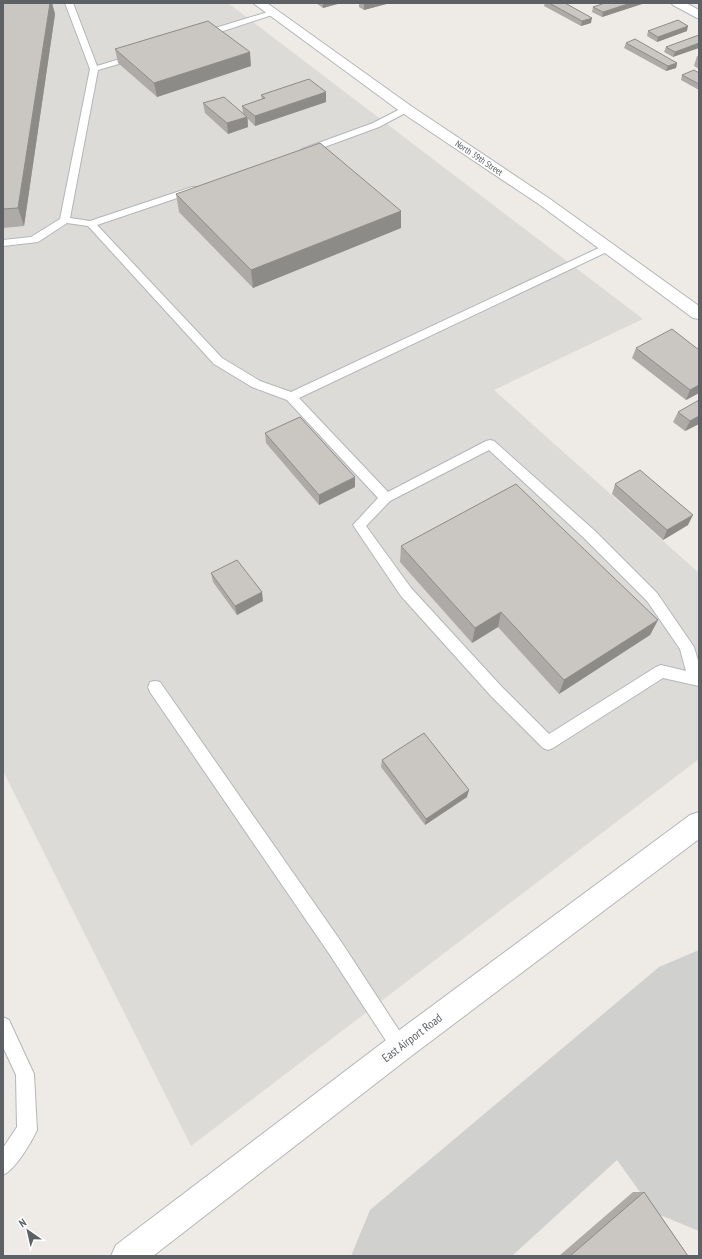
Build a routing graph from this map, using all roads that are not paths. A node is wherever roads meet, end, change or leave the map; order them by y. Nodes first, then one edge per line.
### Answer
1 (69, 3) edge
2 (259, 3) edge
3 (677, 3) edge
4 (274, 13) junction
5 (699, 15) edge
6 (197, 37) edge
7 (145, 53) edge
8 (94, 69) junction
9 (406, 108) junction
10 (298, 154) edge
11 (202, 186) edge
12 (65, 220) junction
13 (91, 224) junction
14 (3, 243) edge
15 (607, 248) junction
16 (699, 314) edge
17 (291, 397) junction
18 (386, 498) junction
19 (697, 680) edge
20 (155, 687) dead end
21 (699, 824) edge
22 (3, 1026) edge
23 (400, 1047) junction
24 (3, 1165) edge
25 (128, 1256) edge

1 - 8 lane
2 - 4 street, North 39th Street
3 - 5 street
4 - 6 lane
4 - 9 street, North 39th Street
7 - 8 lane
8 - 12 lane
9 - 10 lane
9 - 15 street, North 39th Street
11 - 13 lane
12 - 13 lane
12 - 14 lane
13 - 17 lane
15 - 16 street, North 39th Street
15 - 17 lane
17 - 18 lane
18 - 19 lane
18 - 19 lane
20 - 23 lane
21 - 23 street, East Airport Road
22 - 24 lane
23 - 25 street, East Airport Road

